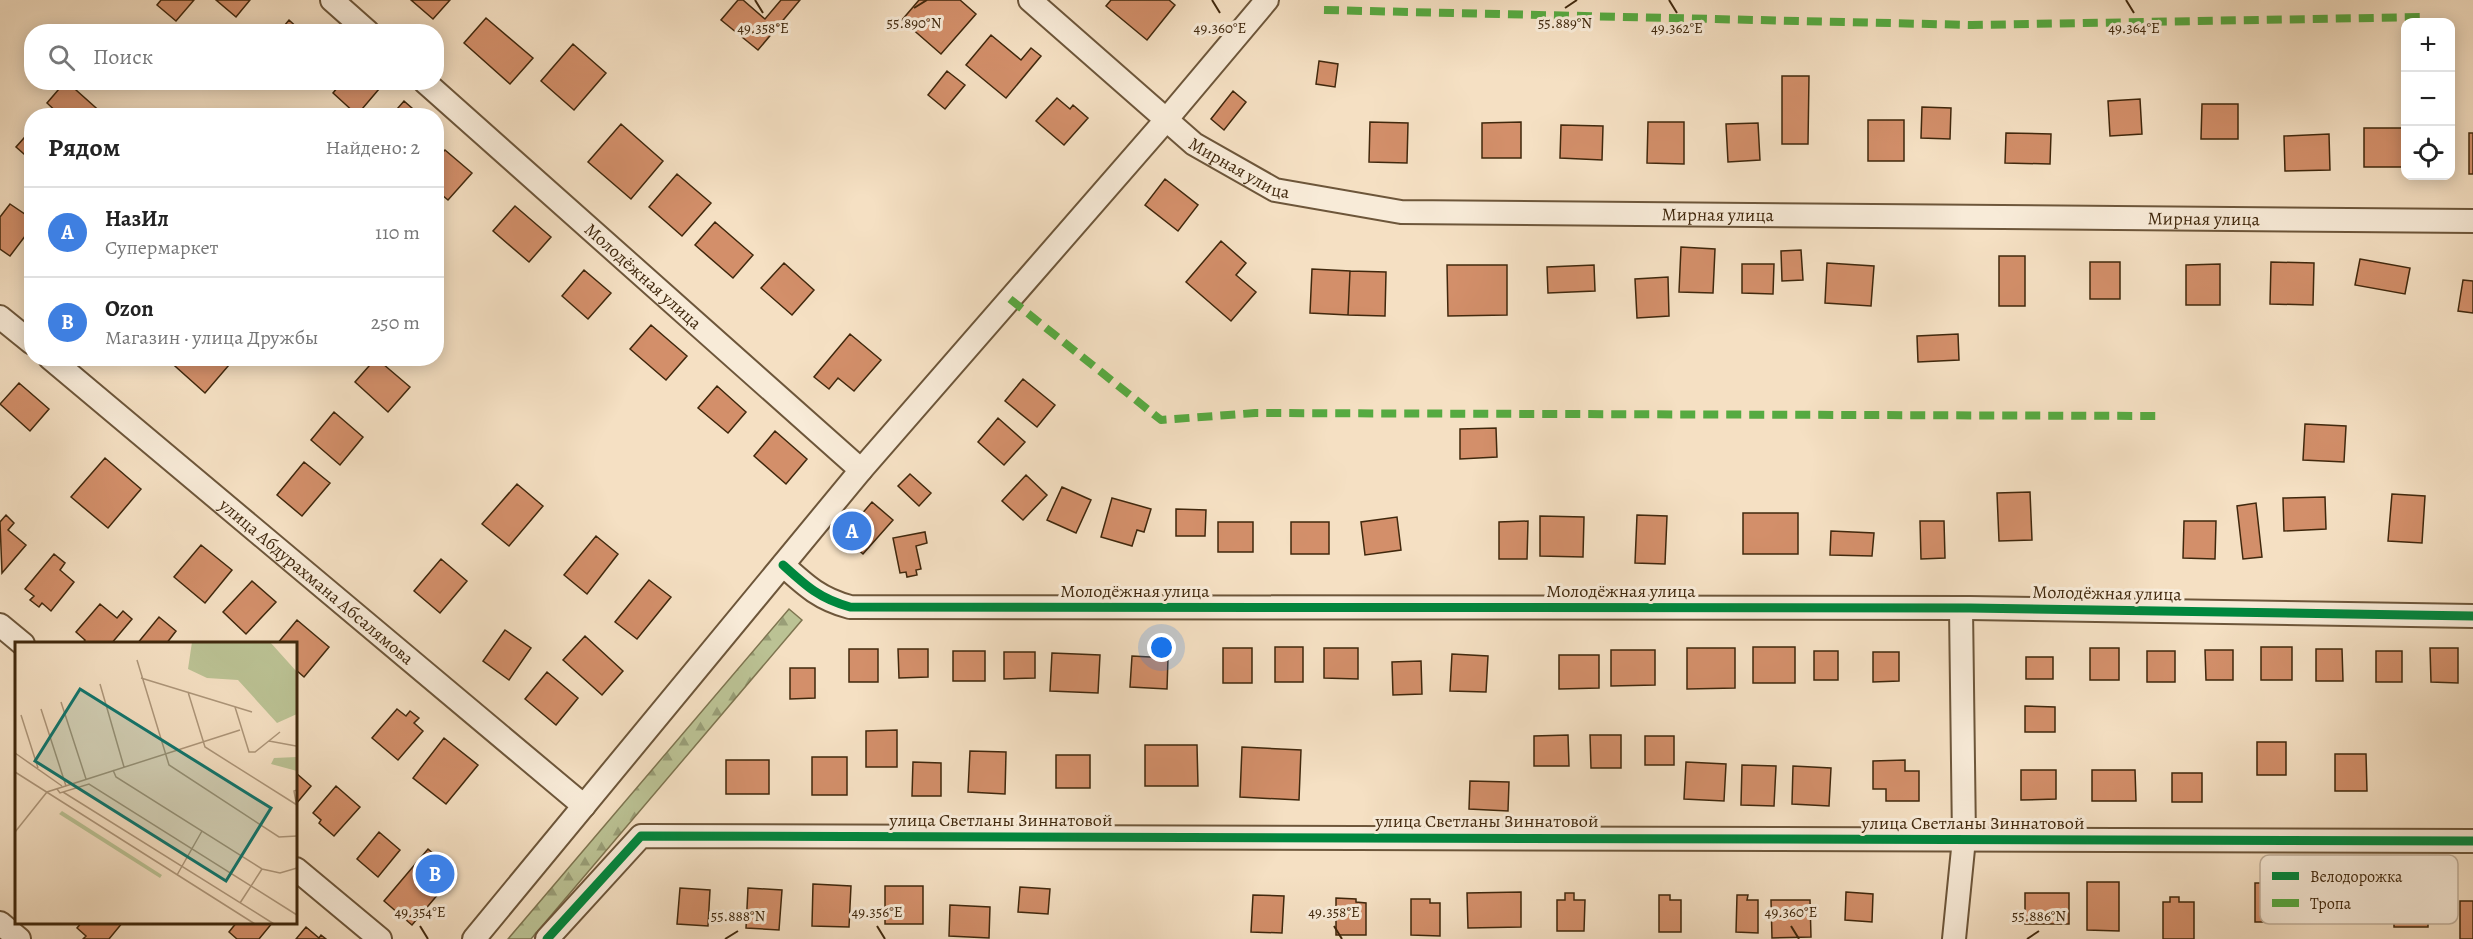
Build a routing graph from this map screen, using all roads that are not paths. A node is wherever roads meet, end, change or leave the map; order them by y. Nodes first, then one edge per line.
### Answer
1 (332, 0) edge
2 (1030, 0) edge
3 (1267, 0) edge
4 (359, 24) edge
5 (434, 90) edge
6 (1166, 120) junction
7 (2473, 221) edge
8 (0, 317) edge
9 (24, 336) edge
10 (60, 366) edge
11 (861, 470) junction
12 (783, 565) junction
13 (1961, 608) junction
14 (2473, 616) edge
15 (0, 625) edge
16 (21, 642) edge
17 (584, 806) junction
18 (1964, 839) junction
19 (2473, 841) edge
20 (297, 870) edge
21 (0, 923) edge
22 (19, 939) edge
23 (380, 939) edge
24 (474, 939) edge
25 (547, 939) edge
26 (1953, 939) edge

1 - 4 street
2 - 6 street, Мирная улица
3 - 6 street
5 - 11 street, Молодёжная улица
6 - 7 street, Мирная улица
6 - 11 street
8 - 9 street
10 - 17 street, улица Абдурахмана Абсалямова
11 - 12 street
12 - 13 street, Молодёжная улица
12 - 17 street
13 - 14 street, Молодёжная улица
13 - 18 street
15 - 16 street
17 - 24 street
18 - 19 street, улица Светланы Зиннатовой
18 - 25 street, улица Светланы Зиннатовой
18 - 26 street
20 - 23 street
21 - 22 street

